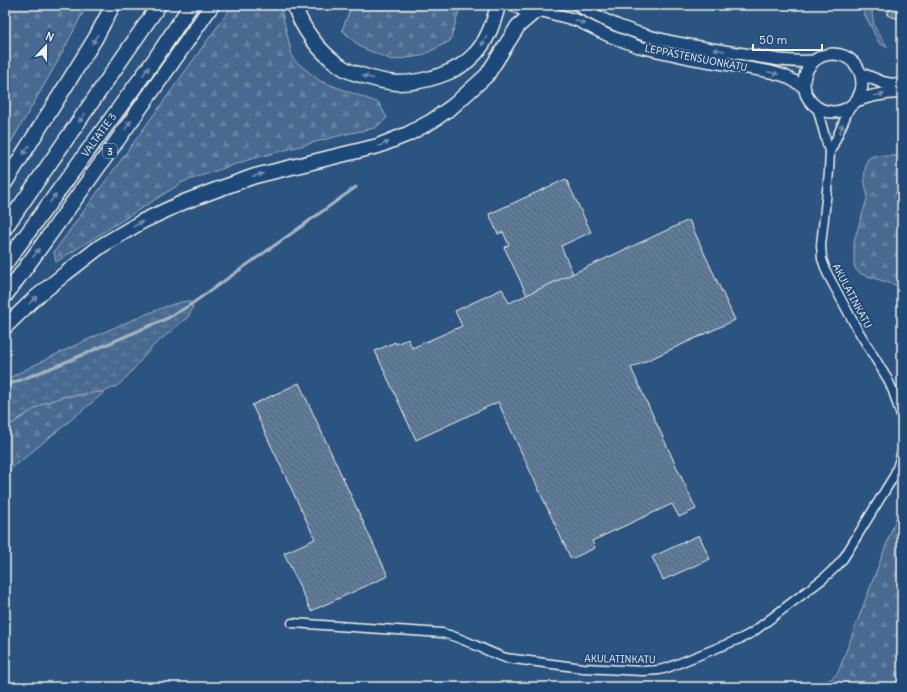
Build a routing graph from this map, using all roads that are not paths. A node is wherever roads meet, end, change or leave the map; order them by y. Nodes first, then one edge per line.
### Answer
1 (113, 5) edge
2 (160, 5) edge
3 (191, 5) edge
4 (212, 5) edge
5 (294, 5) edge
6 (498, 5) edge
7 (514, 5) edge
8 (578, 5) edge
9 (542, 10) edge
10 (813, 61) junction
11 (862, 74) junction
12 (902, 86) edge
13 (804, 87) junction
14 (902, 92) edge
15 (853, 104) junction
16 (817, 107) junction
17 (830, 151) junction
18 (5, 183) edge
19 (5, 228) edge
20 (5, 264) edge
21 (5, 296) edge
22 (5, 327) edge
23 (902, 419) edge
24 (902, 450) edge
25 (292, 623) dead end

1 -> 18 highway
2 -> 19 highway
20 -> 3 highway, VALTATIE 3
21 -> 4 highway, 3
6 -> 5 highway
7 - 9 main road, LEPPÄSTENSUONKATU
10 -> 8 main road, LEPPÄSTENSUONKATU
9 -> 13 main road, LEPPÄSTENSUONKATU
22 -> 9 highway
10 - 11 main road
10 - 13 main road
11 - 12 main road
11 - 15 main road
13 - 16 main road
15 -> 14 main road
15 - 16 main road
17 -> 15 street, AKULATINKATU
16 - 17 street, AKULATINKATU
17 - 23 street, AKULATINKATU
24 - 25 street, AKULATINKATU

